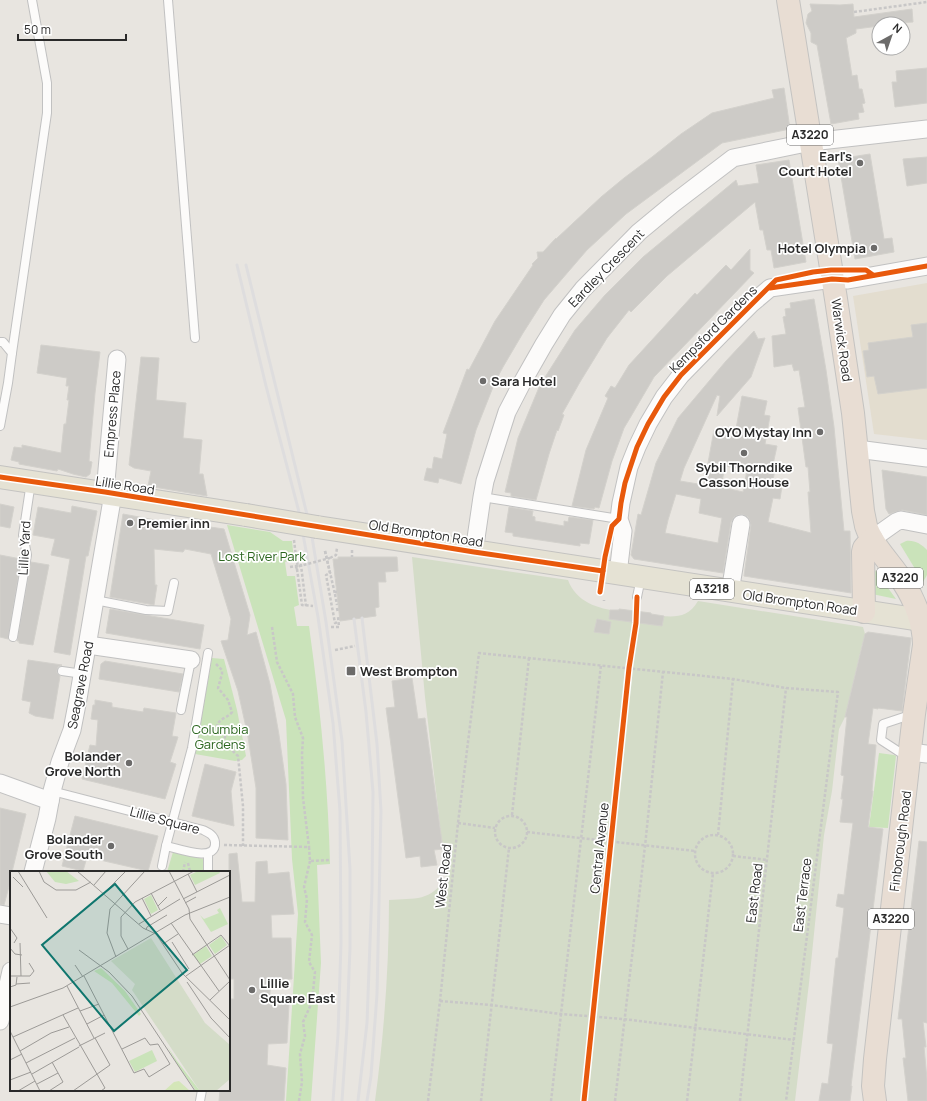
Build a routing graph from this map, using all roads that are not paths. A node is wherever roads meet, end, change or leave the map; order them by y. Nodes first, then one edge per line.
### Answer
1 (32, 0) edge
2 (168, 0) edge
3 (788, 0) edge
4 (927, 129) edge
5 (811, 142) junction
6 (927, 266) edge
7 (832, 278) junction
8 (195, 338) dead end
9 (0, 342) edge
10 (12, 353) junction
11 (117, 359) dead end
12 (0, 426) edge
13 (857, 449) junction
14 (927, 458) edge
15 (0, 477) edge
16 (31, 482) junction
17 (109, 493) junction
18 (482, 497) junction
19 (246, 515) joint
20 (619, 519) junction
21 (741, 524) dead end
22 (927, 525) edge
23 (872, 539) junction
24 (474, 552) junction
25 (618, 574) junction
26 (174, 583) dead end
27 (730, 592) junction
28 (95, 600) junction
29 (864, 612) junction
30 (924, 621) edge
31 (13, 637) dead end
32 (88, 645) junction
33 (202, 658) junction
34 (62, 671) dead end
35 (83, 674) junction
36 (181, 710) dead end
37 (914, 714) junction
38 (916, 755) edge
39 (0, 783) edge
40 (51, 796) junction
41 (174, 822) junction
42 (166, 846) junction
43 (208, 854) junction
44 (162, 866) dead end
45 (33, 871) edge
46 (208, 871) edge
47 (0, 914) edge
48 (10, 916) edge
49 (10, 976) edge
50 (0, 1021) edge
51 (202, 1091) edge
52 (872, 1096) edge
53 (200, 1101) edge

1 - 10 lane
2 - 8 lane
3 - 5 highway, Warwick Road / A3220
4 - 5 street, Eardley Crescent
5 - 7 highway, Warwick Road / A3220
5 - 18 street, Eardley Crescent
6 - 7 street, Kempsford Gardens
7 - 13 highway, Warwick Road / A3220
7 - 20 street, Kempsford Gardens
9 - 10 lane
10 - 12 lane
11 - 17 street, Empress Place
13 - 14 street
13 - 23 highway, Warwick Road / A3220
15 - 16 main road, Lillie Road / A3218
16 - 17 main road, Lillie Road / A3218
16 - 31 lane, Lillie Yard
17 - 19 main road, Lillie Road / A3218
17 - 28 street, Seagrave Road
18 - 20 lane
18 - 24 street, Eardley Crescent
19 - 24 main road, Old Brompton Road / A3218, bridge
20 - 25 street, Kempsford Gardens
21 - 27 street
22 - 23 street
23 - 29 highway, A3220
23 - 30 highway, Warwick Road / A3220
24 - 25 main road, Old Brompton Road / A3218
25 - 27 main road, Old Brompton Road / A3218
26 - 28 lane
27 - 29 main road, Old Brompton Road / A3218
28 - 32 street, Seagrave Road
29 - 30 main road, Old Brompton Road / A3218
30 - 37 highway, Finborough Road / A3220
32 - 33 street
32 - 35 street, Seagrave Road
33 - 36 lane
33 - 41 lane
34 - 35 lane
35 - 40 street, Seagrave Road
37 - 38 highway, Finborough Road / A3220
37 - 38 lane
38 - 52 highway, Finborough Road / A3220
39 - 40 street
40 - 41 lane, Lillie Square
40 - 45 street, Seagrave Road
41 - 42 lane
41 - 43 lane, Lillie Square
42 - 43 lane, Lillie Square
42 - 44 lane
43 - 46 lane
47 - 48 street
49 - 50 street
51 - 53 lane

